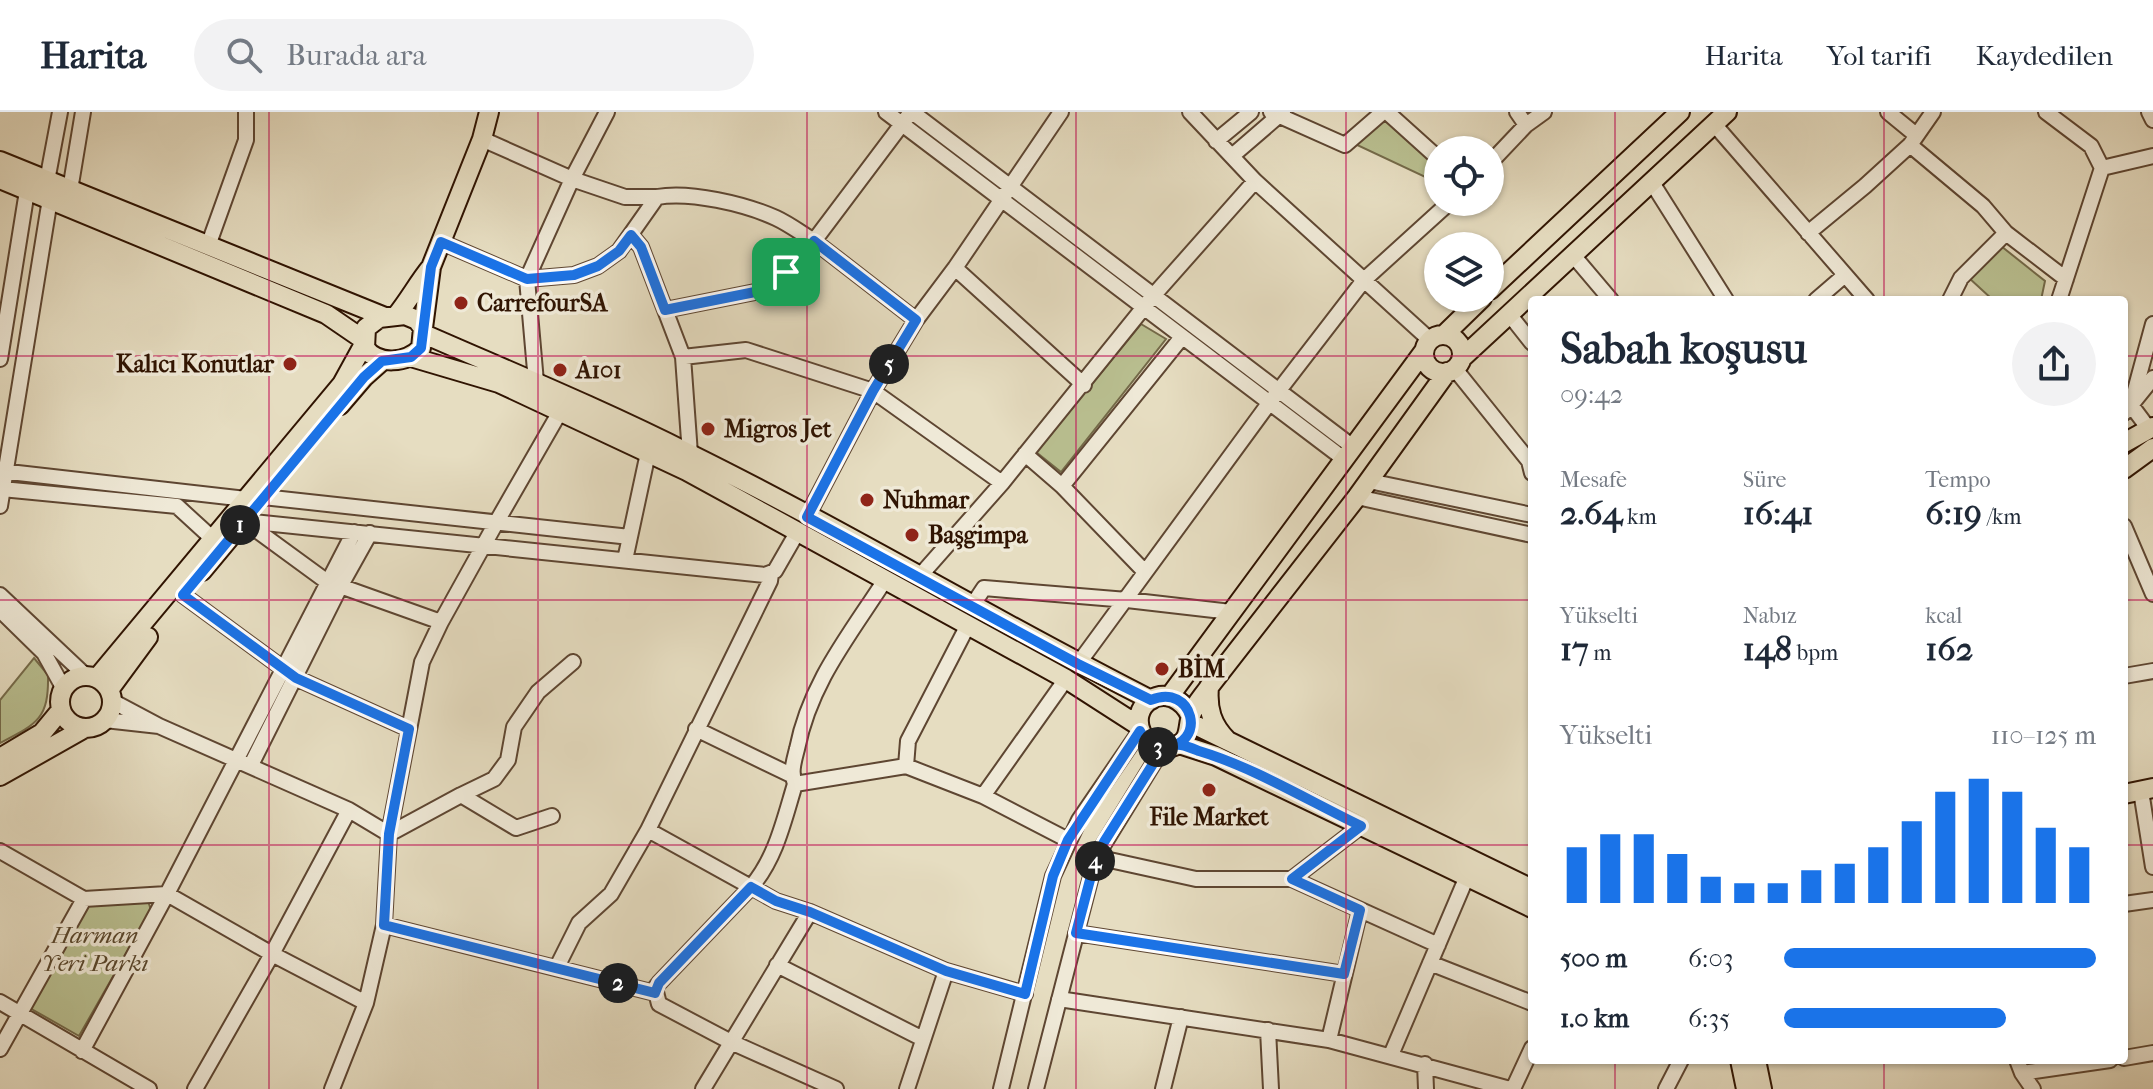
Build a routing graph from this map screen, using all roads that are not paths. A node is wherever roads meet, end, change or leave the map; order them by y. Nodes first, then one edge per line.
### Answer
1 (60, 112) edge
2 (83, 112) edge
3 (246, 112) edge
4 (489, 112) edge
5 (607, 112) edge
6 (886, 112) edge
7 (1061, 112) edge
8 (1190, 112) edge
9 (1251, 112) edge
10 (1385, 112) edge
11 (1517, 112) edge
12 (1544, 112) edge
13 (1680, 112) edge
14 (1888, 112) edge
15 (1933, 112) edge
16 (2046, 112) edge
17 (2149, 112) edge
18 (1277, 113) edge
19 (908, 116) edge
20 (2062, 117) edge
21 (1720, 118) edge
22 (2153, 120) edge
23 (1526, 125) junction
24 (482, 139) junction
25 (1913, 140) junction
26 (1216, 141) junction
27 (1424, 146) edge
28 (1504, 148) edge
29 (1232, 156) junction
30 (2153, 156) edge
31 (0, 161) edge
32 (2102, 168) junction
33 (0, 179) edge
34 (572, 179) junction
35 (1255, 181) junction
36 (1651, 181) junction
37 (49, 190) junction
38 (70, 190) junction
39 (27, 191) junction
40 (1007, 192) junction
41 (657, 197) junction
42 (1435, 216) edge
43 (1808, 233) junction
44 (2006, 233) junction
45 (631, 235) junction
46 (814, 241) junction
47 (441, 242) junction
48 (208, 246) junction
49 (1572, 254) junction
50 (431, 267) junction
51 (955, 268) junction
52 (1845, 275) junction
53 (1504, 277) edge
54 (527, 279) junction
55 (2066, 279) junction
56 (1364, 280) junction
57 (1608, 296) edge
58 (1723, 296) edge
59 (1821, 296) edge
60 (1863, 296) edge
61 (1952, 296) edge
62 (2060, 296) edge
63 (1149, 302) junction
64 (665, 310) junction
65 (1466, 312) edge
66 (1509, 314) junction
67 (391, 316) junction
68 (916, 320) junction
69 (2153, 324) edge
70 (423, 331) junction
71 (1182, 337) junction
72 (1528, 338) edge
73 (364, 342) junction
74 (1433, 342) junction
75 (411, 357) junction
76 (683, 357) junction
77 (0, 359) edge
78 (382, 361) junction
79 (1454, 366) junction
80 (2153, 378) edge
81 (536, 382) junction
82 (1084, 385) junction
83 (873, 391) junction
84 (1274, 397) junction
85 (2128, 406) edge
86 (2128, 408) edge
87 (561, 410) junction
88 (2128, 410) edge
89 (2151, 428) edge
90 (2128, 441) edge
91 (2153, 448) edge
92 (648, 453) junction
93 (1348, 453) junction
94 (690, 454) junction
95 (1025, 454) junction
96 (1528, 460) edge
97 (2128, 466) edge
98 (2, 471) edge
99 (1002, 483) junction
100 (1062, 486) junction
101 (2, 489) junction
102 (1363, 489) junction
103 (255, 498) junction
104 (0, 506) edge
105 (1528, 514) edge
106 (244, 521) junction
107 (496, 523) junction
108 (802, 524) junction
109 (354, 532) junction
110 (370, 533) junction
111 (1528, 534) edge
112 (2128, 535) edge
113 (630, 537) junction
114 (213, 539) junction
115 (485, 546) junction
116 (625, 560) junction
117 (1145, 572) junction
118 (771, 574) junction
119 (919, 577) junction
120 (885, 580) junction
121 (326, 581) junction
122 (341, 585) junction
123 (2153, 594) edge
124 (0, 595) edge
125 (183, 595) junction
126 (1127, 600) junction
127 (0, 610) edge
128 (1231, 612) junction
129 (970, 616) junction
130 (441, 622) junction
131 (573, 662) dead end
132 (1078, 664) junction
133 (282, 669) junction
134 (2153, 671) edge
135 (2128, 675) edge
136 (296, 678) junction
137 (1066, 679) junction
138 (101, 686) junction
139 (1209, 687) junction
140 (64, 689) junction
141 (1160, 698) junction
142 (61, 710) junction
143 (1191, 719) junction
144 (105, 720) junction
145 (159, 726) junction
146 (85, 728) junction
147 (1140, 728) junction
148 (409, 729) junction
149 (696, 729) junction
150 (1232, 745) junction
151 (1171, 746) junction
152 (0, 758) edge
153 (236, 759) junction
154 (251, 765) junction
155 (906, 766) junction
156 (0, 776) edge
157 (793, 780) junction
158 (2139, 791) edge
159 (461, 795) junction
160 (983, 796) junction
161 (349, 810) junction
162 (552, 816) dead end
163 (1361, 826) junction
164 (648, 830) junction
165 (389, 834) junction
166 (1068, 840) junction
167 (0, 851) edge
168 (1096, 857) junction
169 (2153, 867) edge
170 (1471, 868) junction
171 (1292, 879) junction
172 (751, 887) junction
173 (1528, 888) edge
174 (167, 894) junction
175 (84, 899) junction
176 (2153, 900) edge
177 (2128, 903) edge
178 (1528, 905) edge
179 (1360, 910) junction
180 (810, 912) junction
181 (384, 925) junction
182 (1076, 933) junction
183 (1438, 945) junction
184 (272, 954) junction
185 (1430, 963) junction
186 (777, 965) junction
187 (557, 967) junction
188 (946, 971) junction
189 (1344, 974) junction
190 (655, 993) junction
191 (1025, 994) junction
192 (1059, 999) junction
193 (1528, 1001) edge
194 (0, 1002) edge
195 (366, 1003) junction
196 (19, 1013) junction
197 (1181, 1017) junction
198 (1268, 1030) junction
199 (923, 1039) junction
200 (1329, 1040) junction
201 (731, 1042) junction
202 (0, 1049) edge
203 (82, 1051) junction
204 (2153, 1053) edge
205 (1528, 1054) edge
206 (1391, 1055) junction
207 (2128, 1057) edge
208 (1425, 1064) junction
209 (1679, 1064) edge
210 (1741, 1064) edge
211 (1757, 1064) edge
212 (2058, 1064) edge
213 (2019, 1067) edge
214 (1505, 1088) edge
215 (149, 1089) edge
216 (195, 1089) edge
217 (332, 1089) edge
218 (703, 1089) edge
219 (836, 1089) edge
220 (907, 1089) edge
221 (1001, 1089) edge
222 (1036, 1089) edge
223 (1163, 1089) edge
224 (1271, 1089) edge
225 (1426, 1089) edge
226 (1666, 1089) edge
227 (1746, 1089) edge
228 (1762, 1089) edge
229 (2033, 1089) edge

1 - 37 street
2 - 38 street
3 - 48 street
4 - 24 main road
5 - 34 street
6 - 19 street
7 - 40 street
8 - 26 street
9 - 26 street
10 - 18 street
10 - 27 street
11 - 23 street
12 - 23 street
13 - 53 main road
14 - 25 street
15 - 25 street
16 - 20 street
17 - 22 street
18 - 29 street
19 - 40 street
19 - 46 street
20 - 32 street
21 - 36 main road
21 - 43 street
23 - 28 street
24 - 34 street
24 - 47 main road
25 - 43 street
25 - 44 street
26 - 29 street
29 - 35 street
30 - 32 street
31 - 37 main road
32 - 55 street
33 - 39 main road
34 - 41 street
34 - 54 street
35 - 56 street
35 - 63 street
36 - 49 main road
36 - 58 street
37 - 38 main road
37 - 39 main road
37 - 73 main road
37 - 98 street
38 - 48 main road
39 - 77 street
40 - 51 street
40 - 63 street
41 - 45 street
41 - 46 street
42 - 56 street
43 - 52 street
44 - 55 street
44 - 61 street
45 - 54 street
45 - 64 street
46 - 64 street
46 - 68 street
47 - 50 main road
47 - 54 street
48 - 67 main road
49 - 57 street
49 - 66 main road
50 - 67 main road
50 - 70 main road
51 - 68 street
51 - 82 street
52 - 59 street
52 - 60 street
54 - 81 street
55 - 62 street
56 - 74 street
56 - 84 street
63 - 71 street
63 - 82 street
63 - 84 street
64 - 76 street
65 - 74 main road
66 - 72 street
66 - 79 main road
67 - 70 main road
67 - 73 main road
68 - 83 street
69 - 85 street
70 - 75 main road
70 - 81 main road
71 - 84 street
71 - 100 street
73 - 78 main road
73 - 103 main road
74 - 79 main road
74 - 79 main road
74 - 93 main road
75 - 78 main road
75 - 87 main road
76 - 83 street
76 - 94 street
78 - 103 main road
79 - 96 street
79 - 102 main road
80 - 86 street
81 - 94 main road
82 - 95 street
83 - 99 street
83 - 108 street
84 - 93 street
84 - 117 street
87 - 92 main road
87 - 107 street
88 - 89 street
89 - 90 main road
91 - 97 main road
92 - 108 main road
92 - 113 street
93 - 128 main road
94 - 108 main road
95 - 99 street
95 - 100 street
98 - 101 street
98 - 103 street
99 - 119 street
100 - 117 street
101 - 104 street
101 - 114 street
102 - 105 street
102 - 111 street
102 - 139 main road
103 - 106 main road
103 - 107 street
103 - 114 main road
106 - 109 street
106 - 121 street
106 - 125 main road
107 - 113 street
107 - 115 street
108 - 118 street
108 - 119 main road
108 - 120 main road
109 - 110 street
109 - 121 street
110 - 115 street
110 - 122 street
112 - 123 street
113 - 116 street
114 - 138 main road
115 - 116 street
115 - 130 street
116 - 118 street
117 - 126 street
118 - 149 street
119 - 129 main road
120 - 129 main road
120 - 157 street
121 - 122 street
121 - 133 street
122 - 130 street
122 - 136 street
124 - 138 street
125 - 133 street
125 - 138 main road
126 - 128 street
126 - 129 street
126 - 132 street
127 - 140 street
128 - 141 main road
129 - 132 main road
129 - 137 main road
129 - 155 street
130 - 148 street
131 - 159 street
132 - 141 main road
133 - 136 street
133 - 153 street
134 - 135 street
136 - 148 street
136 - 154 street
137 - 147 main road
137 - 160 street
138 - 140 main road
138 - 144 main road
138 - 145 street
139 - 143 main road
139 - 150 main road
140 - 142 main road
141 - 143 main road
141 - 147 main road
142 - 146 main road
142 - 152 main road
143 - 150 main road
143 - 151 main road
144 - 145 street
144 - 146 main road
145 - 153 street
146 - 156 main road
147 - 151 main road
147 - 166 street
148 - 165 street
149 - 157 street
149 - 164 street
150 - 170 main road
151 - 163 main road
151 - 168 street
153 - 154 street
153 - 174 street
154 - 161 street
155 - 157 street
155 - 160 street
157 - 172 street
158 - 169 street
159 - 162 street
159 - 165 street
160 - 166 street
161 - 165 street
161 - 184 street
163 - 170 main road
163 - 171 street
164 - 172 street
164 - 187 street
165 - 181 street
166 - 191 street
167 - 175 street
168 - 171 street
168 - 182 street
170 - 173 main road
170 - 178 main road
170 - 183 street
171 - 179 street
172 - 180 street
172 - 190 street
174 - 175 street
174 - 184 street
174 - 203 street
175 - 196 street
176 - 177 street
179 - 183 street
179 - 189 street
180 - 186 street
180 - 188 street
181 - 187 street
181 - 195 street
182 - 189 street
182 - 192 street
183 - 185 street
184 - 195 street
184 - 216 street
185 - 193 street
185 - 206 street
186 - 199 street
186 - 201 street
187 - 190 street
188 - 191 street
188 - 199 street
189 - 200 street
190 - 201 street
191 - 221 street
192 - 197 street
192 - 222 street
194 - 196 street
195 - 217 street
196 - 202 street
196 - 203 street
197 - 198 street
197 - 223 street
198 - 200 street
198 - 224 street
199 - 220 street
200 - 206 street
201 - 218 street
201 - 219 street
203 - 215 street
204 - 207 street
205 - 214 street
206 - 208 street
208 - 214 street
208 - 225 street
209 - 226 street
210 - 227 main road
211 - 228 main road
212 - 213 street
213 - 229 street

